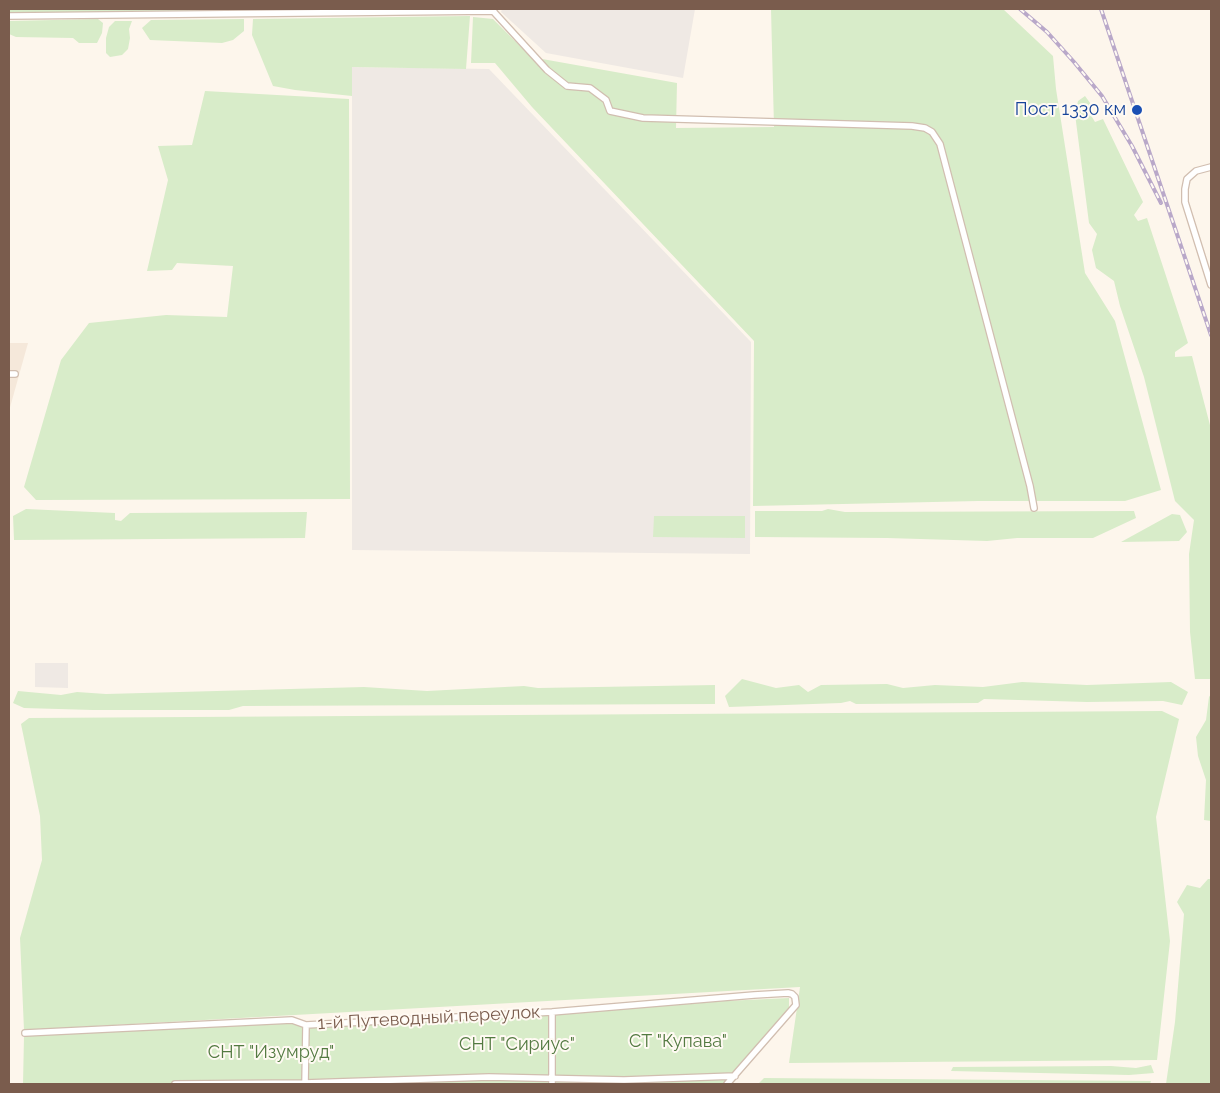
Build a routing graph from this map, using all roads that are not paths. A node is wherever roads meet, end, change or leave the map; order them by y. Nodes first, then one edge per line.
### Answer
1 (493, 10) edge
2 (257, 11) edge
3 (164, 12) edge
4 (9, 16) edge
5 (1211, 167) edge
6 (1211, 285) edge
7 (1034, 508) dead end
8 (552, 1012) junction
9 (306, 1025) junction
10 (25, 1033) dead end
11 (735, 1076) junction
12 (489, 1077) junction
13 (428, 1081) edge
14 (552, 1082) edge
15 (624, 1082) edge
16 (305, 1083) edge
17 (369, 1083) edge
18 (175, 1084) edge
19 (489, 1084) edge
20 (727, 1084) edge

1 - 2 street
1 - 7 street
2 - 3 street
3 - 4 street
5 - 6 street
8 - 9 street, 1-й Путеводный переулок
8 - 11 street, 1-й Путеводный переулок
8 - 14 street
9 - 10 street, 1-й Путеводный переулок
9 - 16 street
11 - 15 street
11 - 20 street
12 - 13 street
12 - 14 street
12 - 19 street
13 - 17 street
14 - 15 street
16 - 17 street
16 - 18 street

